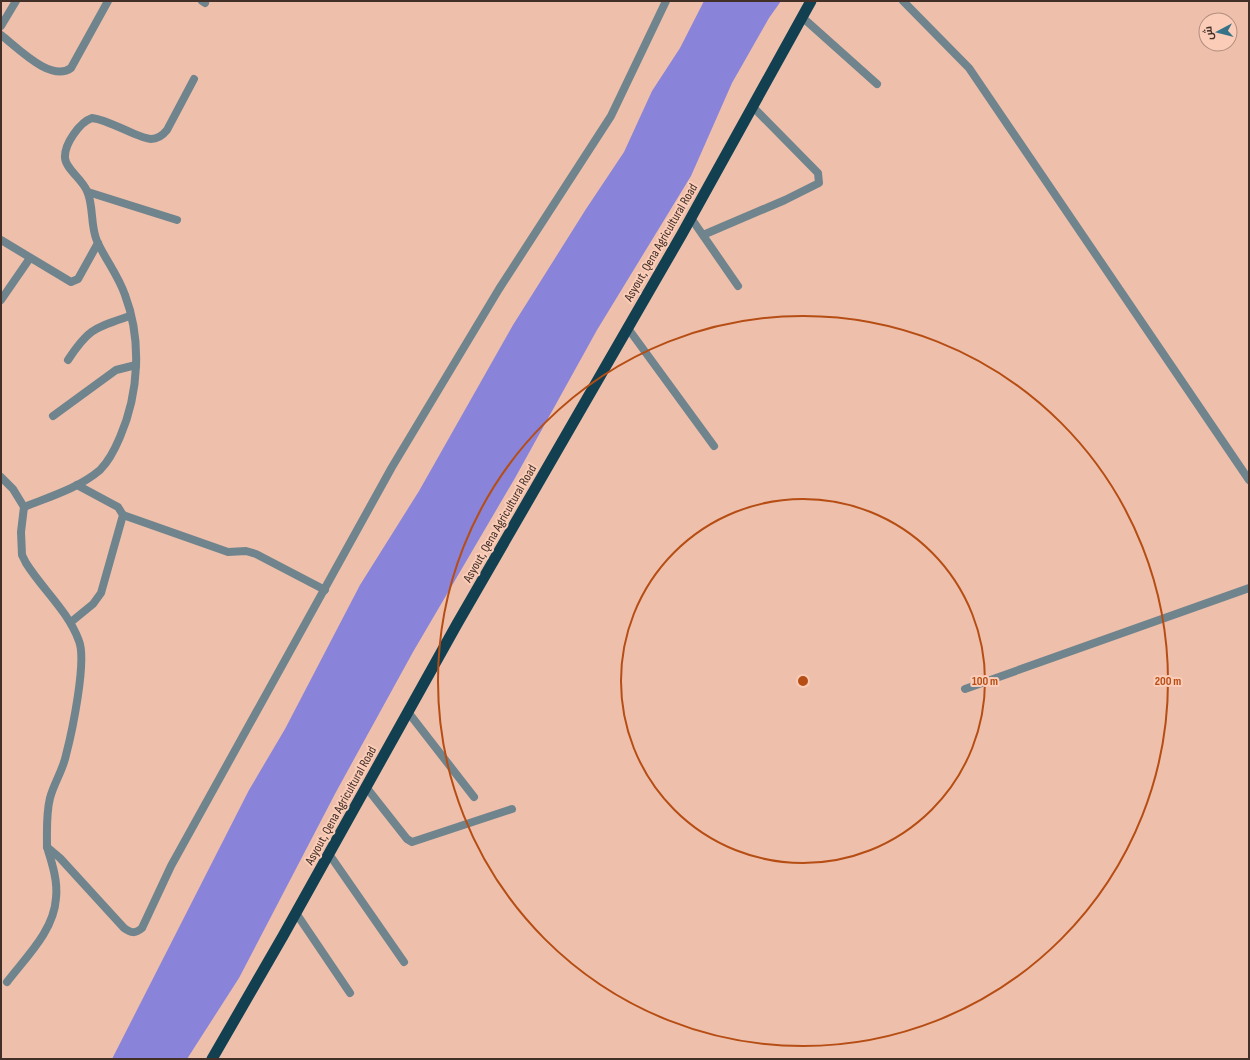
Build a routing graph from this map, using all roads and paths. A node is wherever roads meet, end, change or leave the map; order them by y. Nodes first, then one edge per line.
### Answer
1 (108, 1) edge
2 (666, 1) edge
3 (811, 1) edge
4 (903, 1) edge
5 (15, 2) edge
6 (802, 17) junction
7 (1, 26) edge
8 (1, 35) edge
9 (194, 79) dead end
10 (877, 84) dead end
11 (752, 106) junction
12 (88, 192) junction
13 (691, 218) junction
14 (177, 220) dead end
15 (702, 235) junction
16 (1, 240) edge
17 (98, 243) junction
18 (30, 258) junction
19 (738, 286) dead end
20 (1, 300) edge
21 (130, 316) junction
22 (628, 327) junction
23 (68, 360) dead end
24 (136, 365) junction
25 (53, 416) dead end
26 (714, 446) dead end
27 (1, 477) edge
28 (1249, 480) edge
29 (77, 485) junction
30 (24, 507) junction
31 (123, 515) junction
32 (1249, 588) edge
33 (325, 590) junction
34 (71, 622) junction
35 (966, 689) dead end
36 (408, 712) junction
37 (366, 787) junction
38 (474, 797) dead end
39 (512, 809) dead end
40 (47, 847) junction
41 (329, 854) junction
42 (296, 913) junction
43 (404, 962) dead end
44 (7, 982) dead end
45 (350, 993) dead end
46 (212, 1059) edge

1 - 8 street
2 - 33 street
3 - 6 highway, Asyout, Qena Agricultural Road
4 - 28 street
5 - 7 street
6 - 10 street
6 - 11 highway, Asyout, Qena Agricultural Road
9 - 12 street
11 - 13 highway, Asyout, Qena Agricultural Road
11 - 15 street
12 - 14 street
12 - 17 street
13 - 15 street
13 - 22 highway, Asyout, Qena Agricultural Road
15 - 19 street
16 - 18 street
17 - 18 street
17 - 21 street
18 - 20 street
21 - 23 street
21 - 24 street
22 - 26 street
22 - 36 highway, Asyout, Qena Agricultural Road
24 - 25 street
24 - 29 street
27 - 30 street
29 - 30 street
29 - 31 street
30 - 34 street
31 - 33 street
31 - 34 street
32 - 35 street
33 - 40 street
34 - 40 street
36 - 37 highway, Asyout, Qena Agricultural Road
36 - 38 street
37 - 39 street
37 - 41 highway, Asyout, Qena Agricultural Road
40 - 44 street
41 - 42 highway, Asyout, Qena Agricultural Road
41 - 43 street
42 - 45 street
42 - 46 highway, Asyout, Qena Agricultural Road

